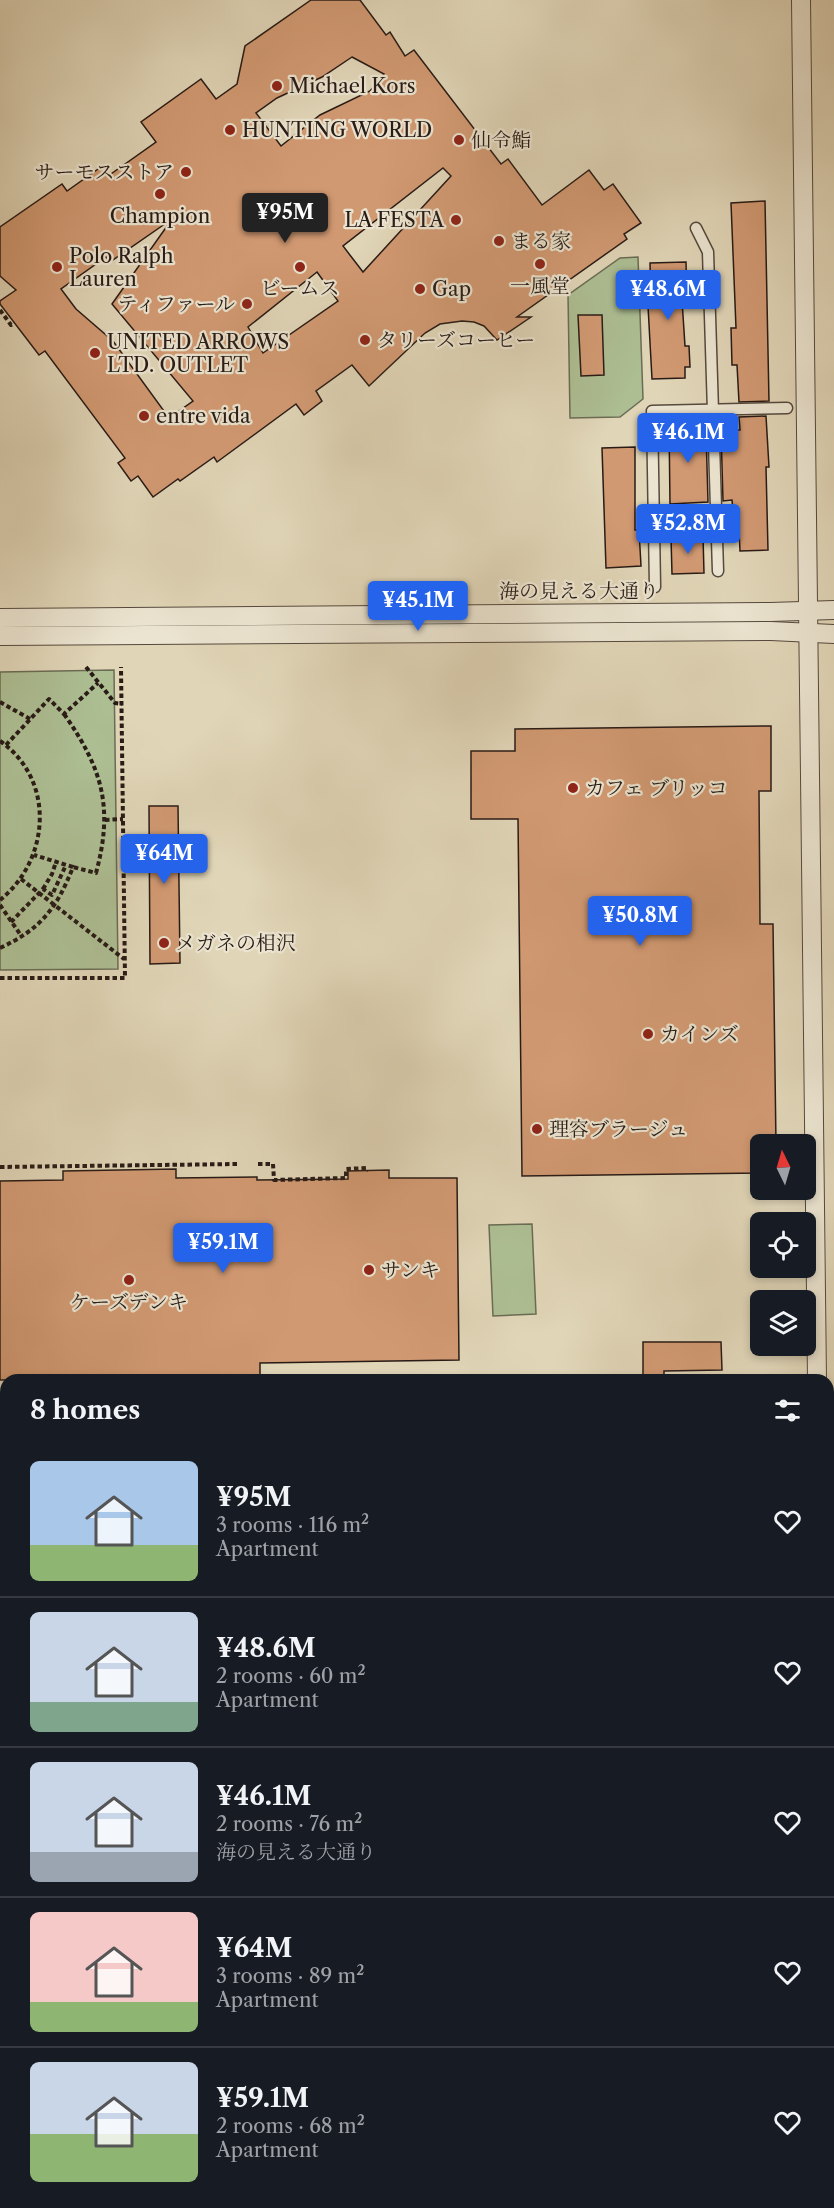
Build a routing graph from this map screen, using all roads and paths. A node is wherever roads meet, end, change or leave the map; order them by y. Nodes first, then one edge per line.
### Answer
1 (801, 0) edge
2 (696, 228) dead end
3 (0, 310) edge
4 (16, 321) dead end
5 (787, 408) dead end
6 (713, 410) junction
7 (654, 520) junction
8 (722, 520) junction
9 (718, 571) dead end
10 (655, 587) dead end
11 (834, 610) edge
12 (807, 612) junction
13 (0, 618) edge
14 (808, 631) junction
15 (834, 634) edge
16 (0, 636) edge
17 (86, 667) dead end
18 (121, 667) dead end
19 (98, 683) junction
20 (0, 702) edge
21 (122, 704) junction
22 (64, 714) junction
23 (30, 719) junction
24 (0, 741) edge
25 (6, 745) junction
26 (123, 819) junction
27 (105, 820) junction
28 (34, 855) junction
29 (56, 862) junction
30 (66, 865) junction
31 (73, 867) junction
32 (21, 879) junction
33 (43, 889) junction
34 (39, 894) junction
35 (0, 900) edge
36 (0, 905) edge
37 (55, 905) junction
38 (11, 922) junction
39 (22, 937) junction
40 (0, 948) edge
41 (124, 959) junction
42 (0, 978) edge
43 (237, 1164) dead end
44 (258, 1164) dead end
45 (0, 1167) edge
46 (366, 1170) dead end
47 (817, 1374) edge

1 - 12 street
2 - 6 street
3 - 4 path
5 - 6 street
6 - 7 street
6 - 8 street
7 - 8 street
7 - 10 street
8 - 9 street
11 - 12 street, 海の見える大通り
12 - 13 street, 海の見える大通り
12 - 14 street
14 - 15 street
14 - 16 street
14 - 47 street
17 - 19 path
18 - 21 path
19 - 21 path
19 - 22 path
20 - 23 path
21 - 26 path
22 - 23 path
22 - 27 path
23 - 25 path
24 - 25 path
25 - 28 path
26 - 27 path
26 - 41 path
27 - 31 path
28 - 29 path
28 - 32 path
29 - 30 path
29 - 33 path
30 - 31 path
30 - 33 path
31 - 37 path
32 - 34 path
32 - 35 path
33 - 34 path
34 - 37 path
34 - 38 path
36 - 38 path
37 - 39 path
37 - 41 path
38 - 39 path
39 - 40 path
41 - 42 path
43 - 45 path
44 - 46 path

